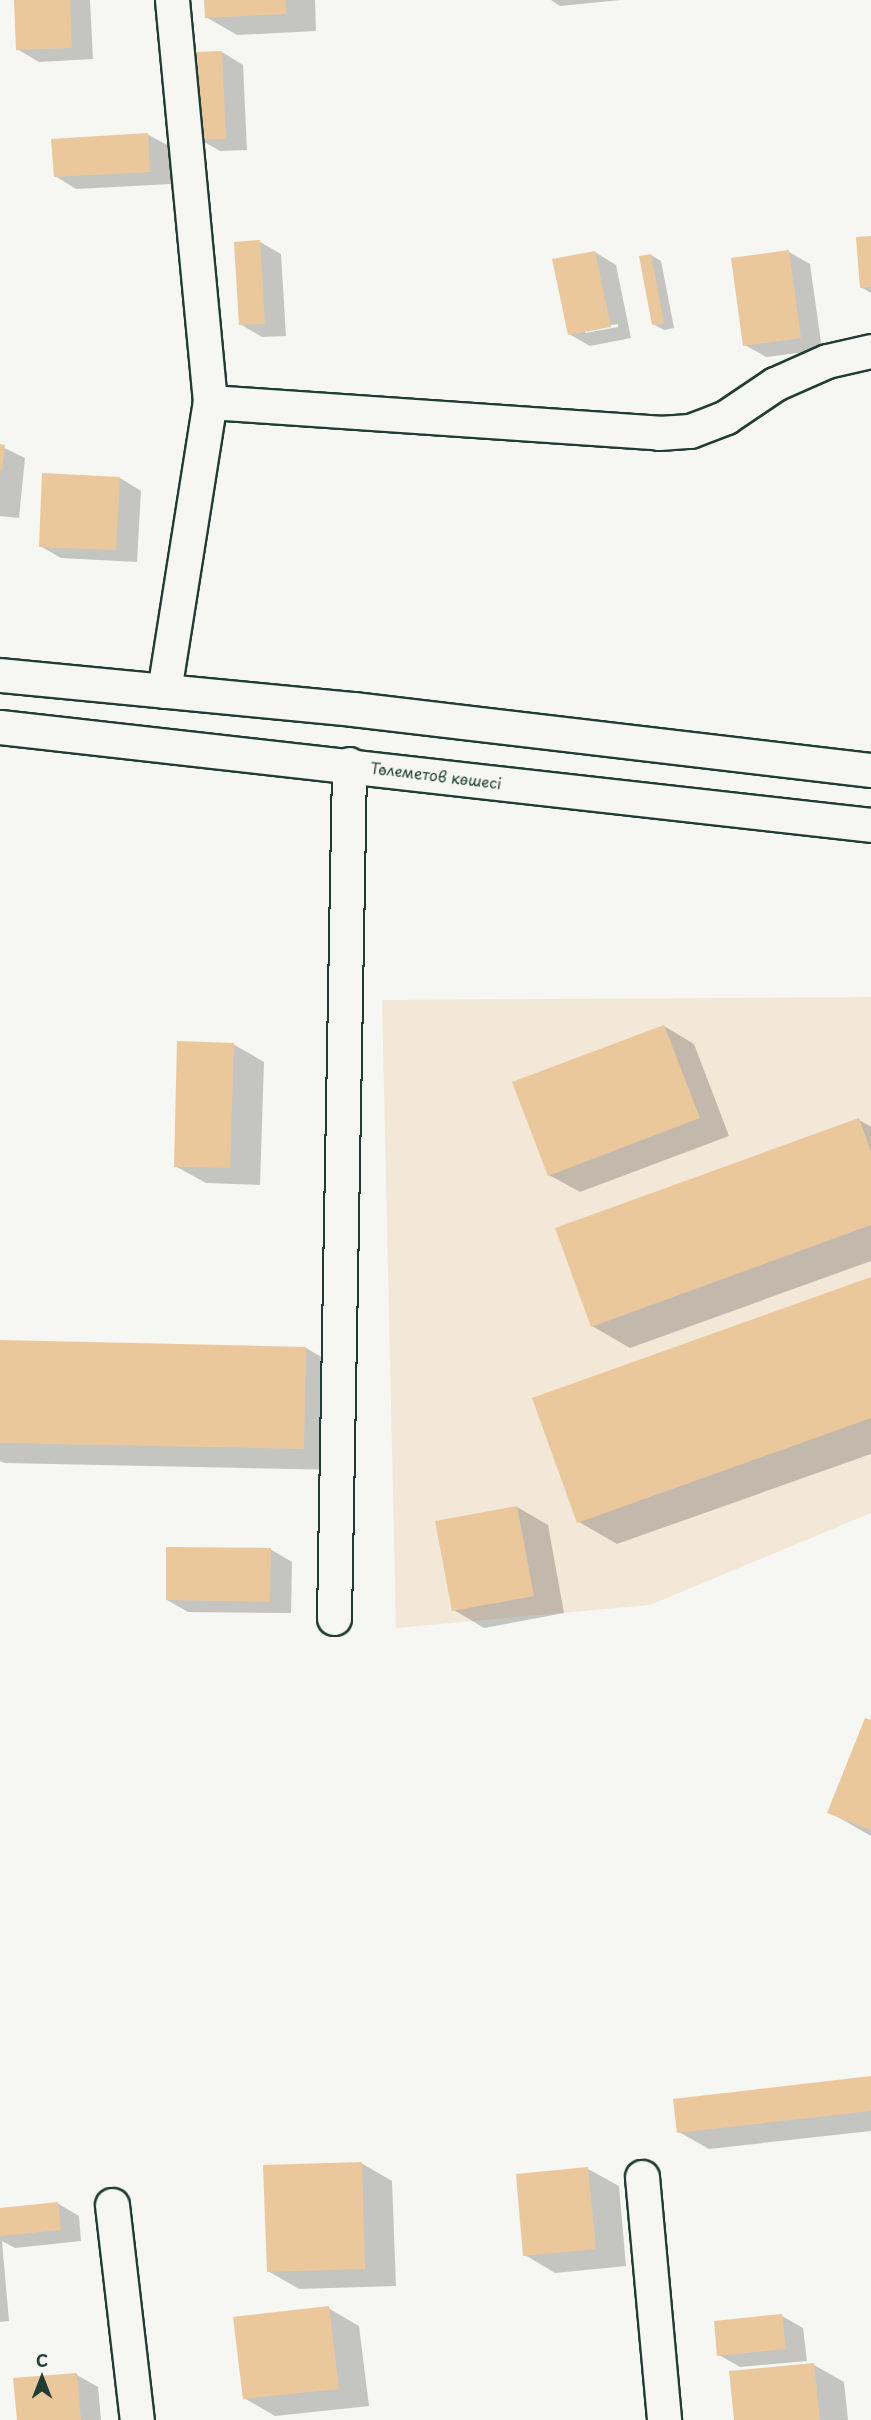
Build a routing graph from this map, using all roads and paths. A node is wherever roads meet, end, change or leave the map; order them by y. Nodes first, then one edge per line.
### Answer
1 (172, 0) edge
2 (871, 351) edge
3 (210, 402) junction
4 (0, 675) edge
5 (164, 691) junction
6 (0, 727) edge
7 (349, 765) junction
8 (871, 770) edge
9 (871, 825) edge
10 (334, 1618) dead end
11 (642, 2177) dead end
12 (112, 2205) dead end
13 (137, 2420) edge
14 (664, 2420) edge

1 - 3 street
2 - 3 street
3 - 5 street
4 - 5 street
5 - 8 street
6 - 7 street, Төлеметов көшесі
7 - 9 street, Төлеметов көшесі
7 - 10 street
11 - 14 street
12 - 13 street

